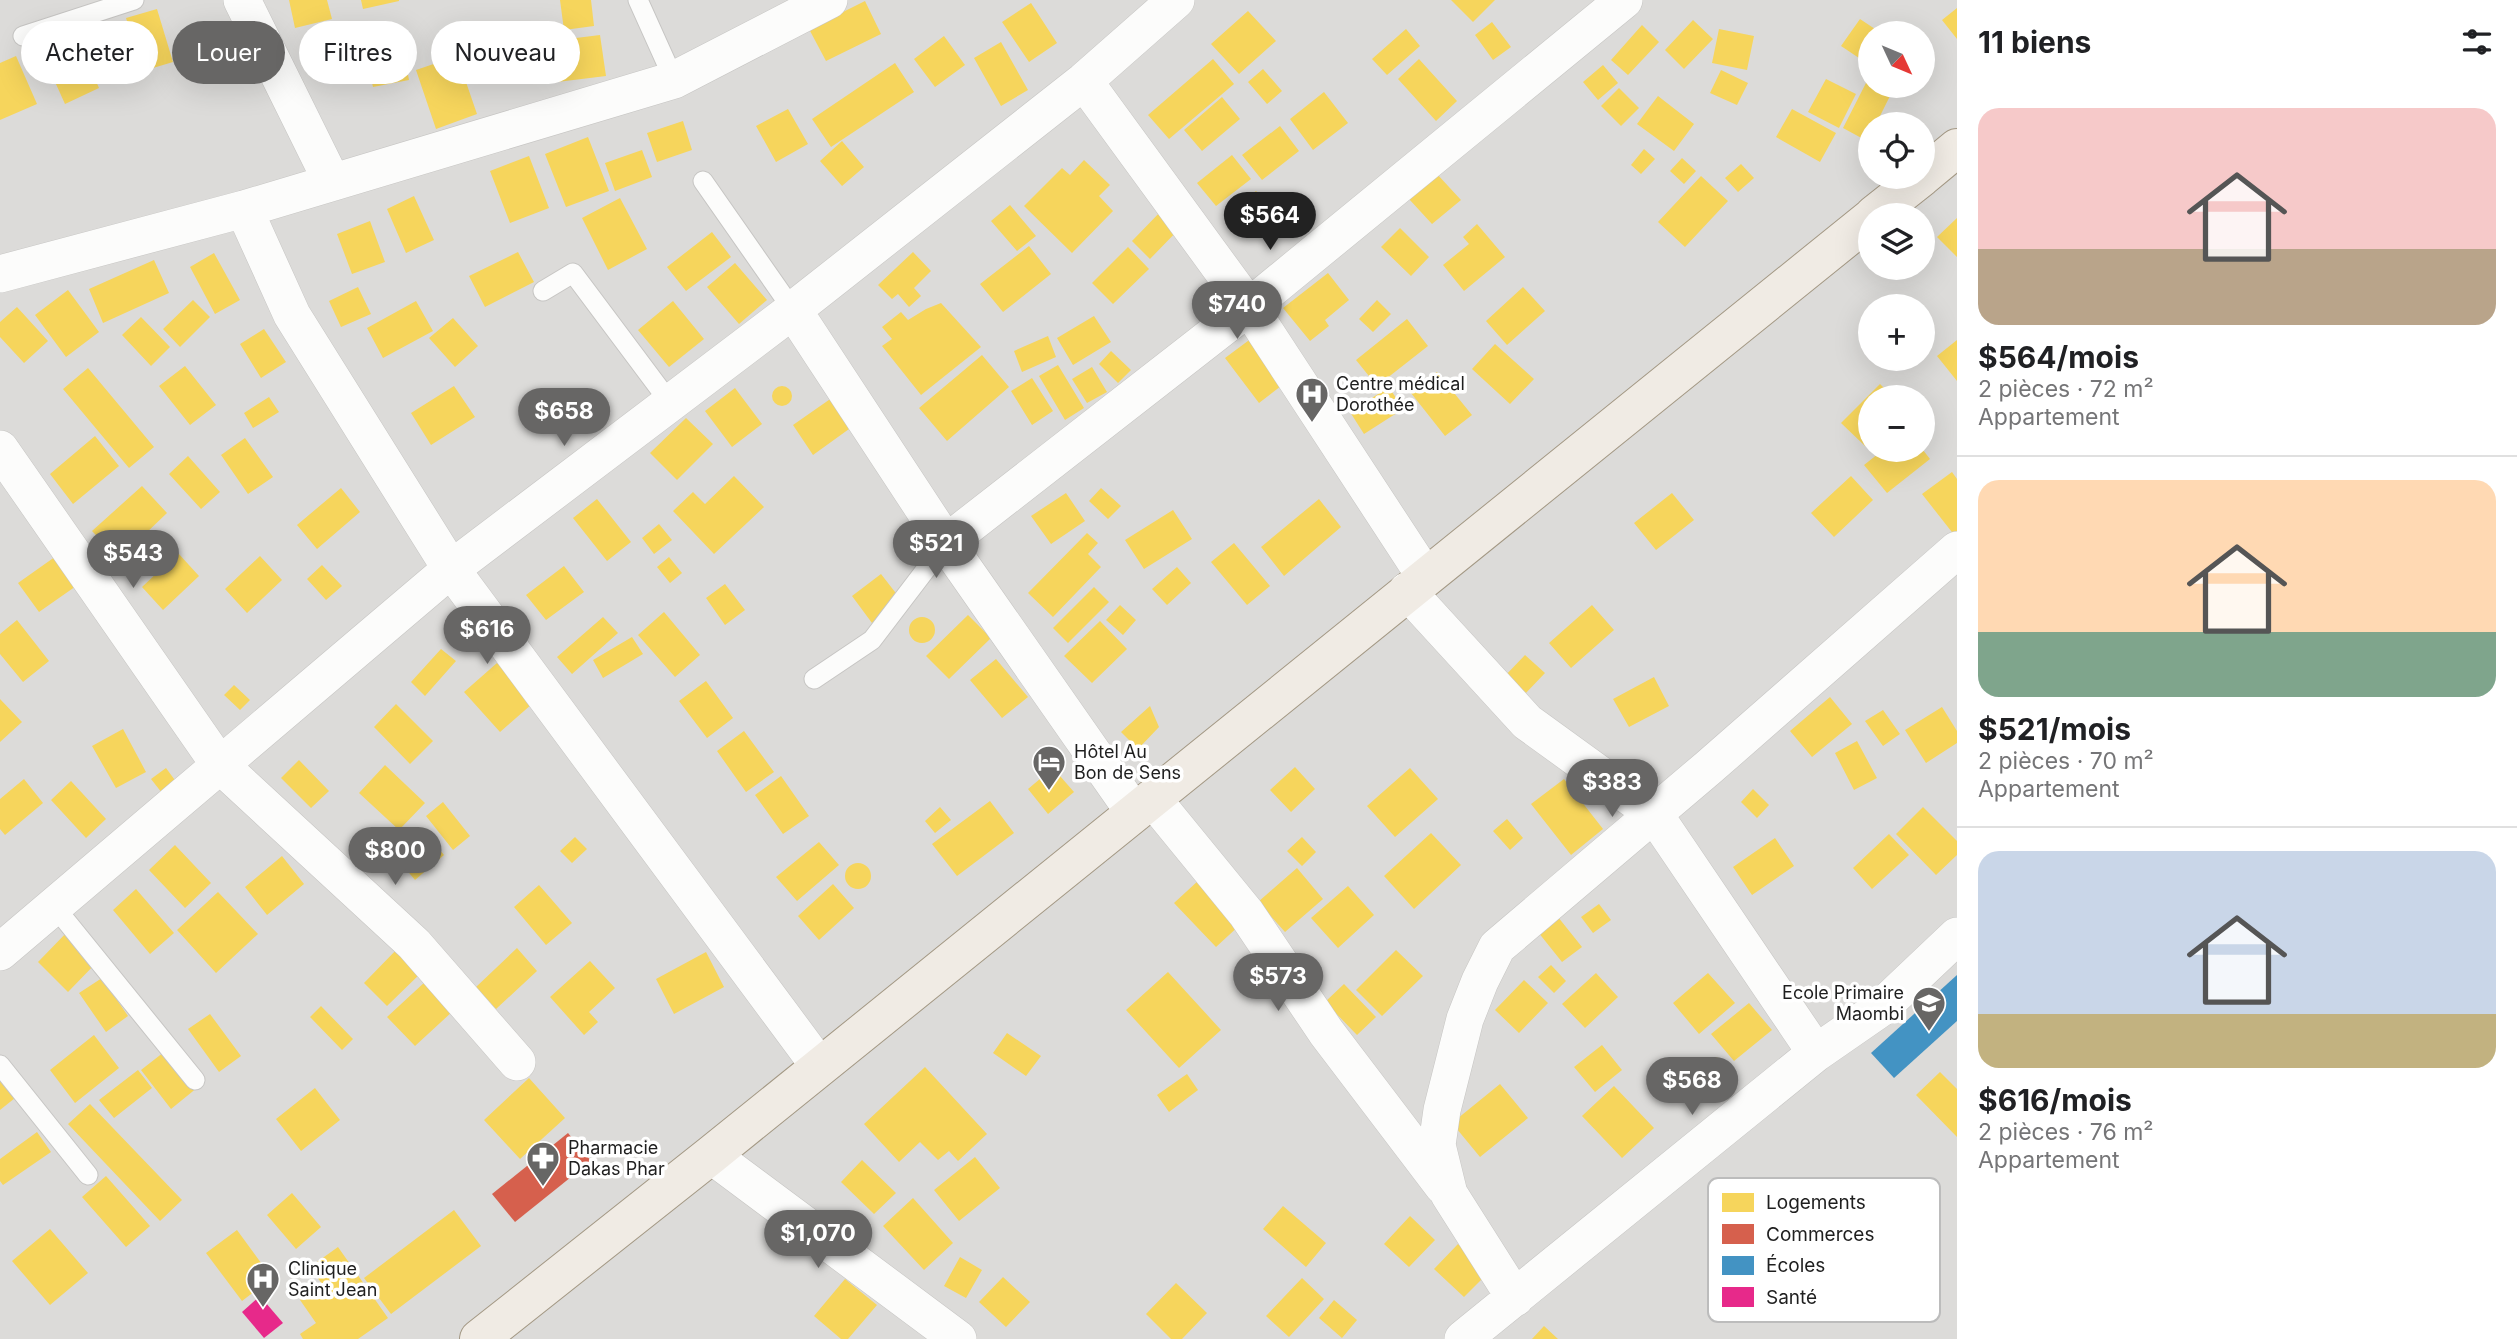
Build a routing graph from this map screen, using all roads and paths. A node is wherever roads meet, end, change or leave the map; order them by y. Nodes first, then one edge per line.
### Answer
1 (134, 0) edge
2 (242, 0) edge
3 (638, 0) edge
4 (829, 0) edge
5 (1176, 0) edge
6 (1624, 0) edge
7 (69, 21) edge
8 (674, 80) junction
9 (1084, 81) junction
10 (1957, 148) edge
11 (1935, 166) edge
12 (703, 181) dead end
13 (332, 182) junction
14 (1906, 189) edge
15 (1888, 203) edge
16 (244, 209) junction
17 (1858, 227) edge
18 (0, 274) edge
19 (543, 290) dead end
20 (1249, 306) junction
21 (793, 310) junction
22 (671, 404) junction
23 (0, 449) edge
24 (946, 543) junction
25 (1957, 550) edge
26 (451, 569) junction
27 (1416, 583) junction
28 (814, 679) dead end
29 (219, 764) junction
30 (1143, 805) junction
31 (1654, 814) junction
32 (54, 906) junction
33 (1957, 936) edge
34 (0, 952) edge
35 (1816, 1053) junction
36 (517, 1062) dead end
37 (0, 1065) edge
38 (820, 1067) junction
39 (195, 1080) dead end
40 (711, 1155) junction
41 (88, 1175) dead end
42 (1449, 1194) junction
43 (1515, 1298) junction
44 (479, 1339) edge
45 (958, 1339) edge
46 (1463, 1339) edge

1 - 7 lane
2 - 13 street
3 - 8 lane
4 - 8 street
5 - 9 street
6 - 20 street
8 - 13 street
9 - 20 street
9 - 21 street
10 - 11 main road
12 - 21 lane
13 - 16 street
14 - 15 main road
16 - 18 street
16 - 26 street
17 - 27 main road
19 - 22 lane
20 - 24 street
20 - 27 street
21 - 22 street
21 - 24 street
22 - 26 street
23 - 29 street
24 - 28 lane
24 - 30 street
25 - 31 street
26 - 29 street
26 - 38 street
27 - 30 main road
27 - 31 street
29 - 32 street
29 - 36 street
30 - 38 main road
30 - 42 street
31 - 35 street
31 - 42 street
32 - 34 street
32 - 39 lane
33 - 35 street
35 - 43 street
37 - 41 lane
38 - 40 main road
40 - 44 main road
40 - 45 street
42 - 43 street
43 - 46 street

